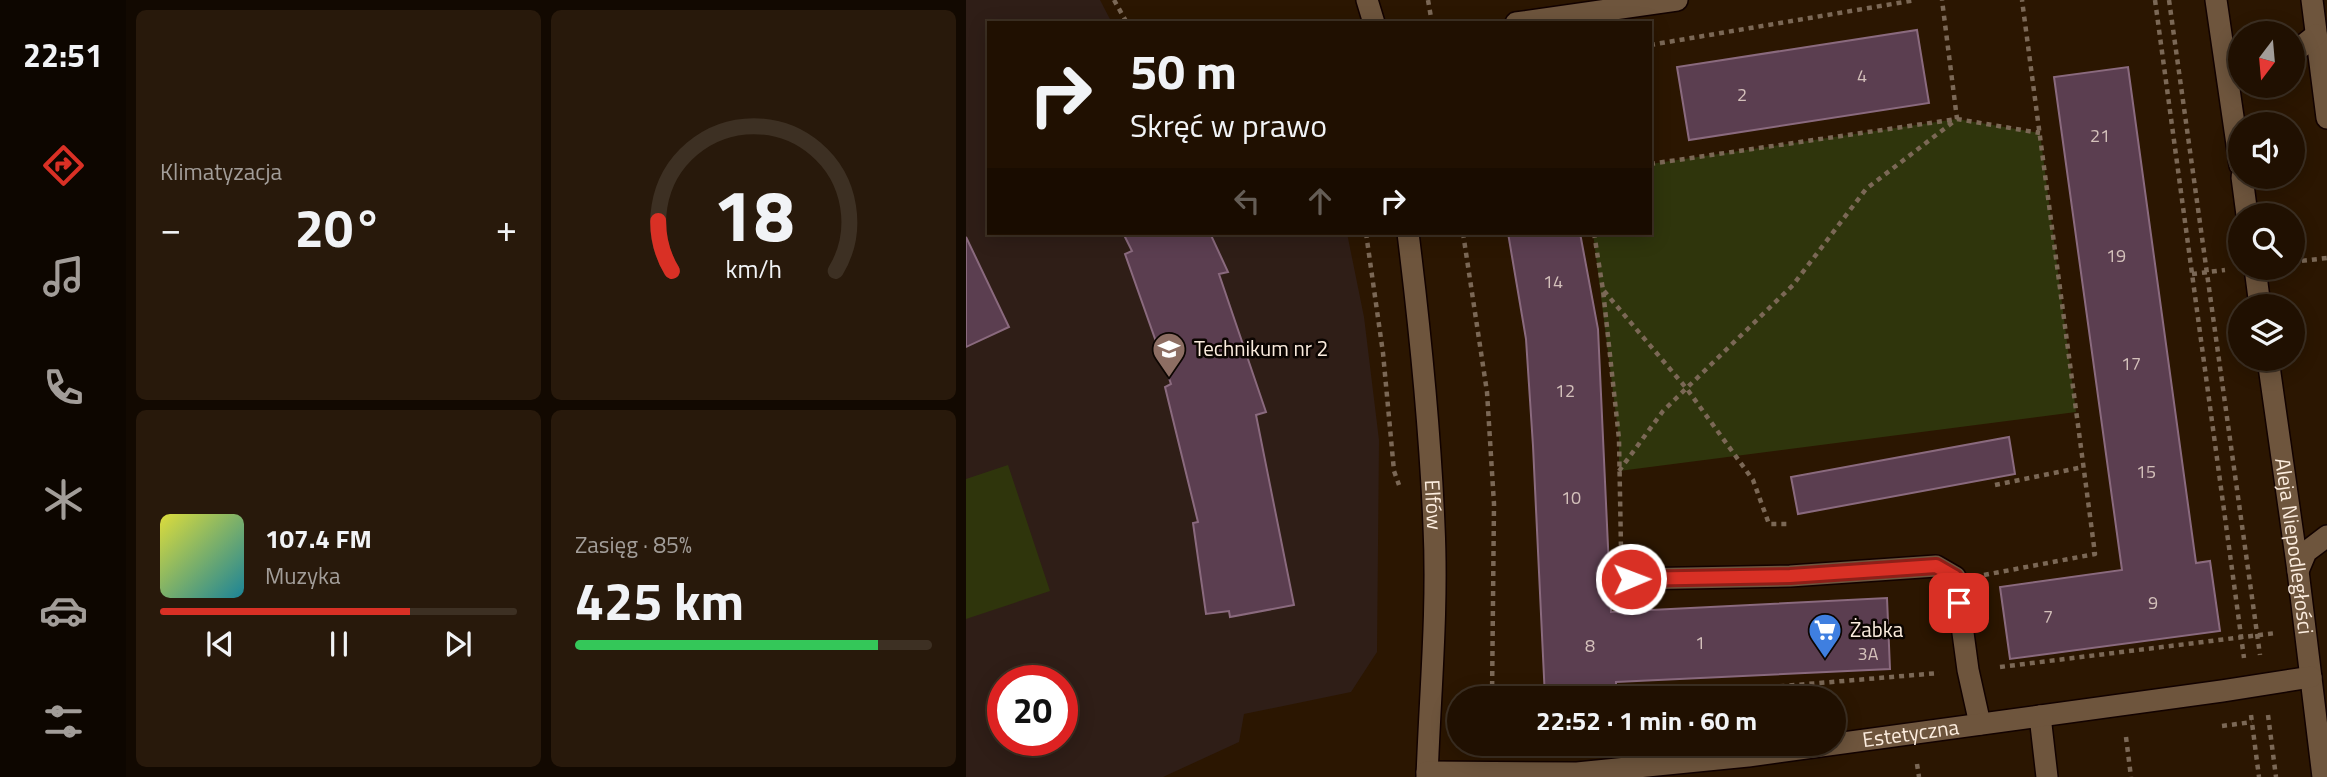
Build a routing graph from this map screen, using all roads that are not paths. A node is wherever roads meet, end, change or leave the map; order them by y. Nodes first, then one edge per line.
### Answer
1 (1367, 0) edge
2 (1677, 0) edge
3 (2216, 0) edge
4 (2312, 0) edge
5 (1373, 21) edge
6 (1530, 21) edge
7 (2220, 24) junction
8 (2228, 35) edge
9 (2316, 35) junction
10 (2305, 44) edge
11 (2232, 112) edge
12 (2327, 118) edge
13 (1408, 235) edge
14 (2270, 371) edge
15 (2327, 536) edge
16 (2298, 571) junction
17 (1631, 579) road end
18 (2311, 677) junction
19 (2040, 716) junction
20 (1980, 724) junction
21 (2323, 766) edge
22 (1427, 774) edge
23 (2047, 777) edge

1 - 5 street
2 - 6 street
3 - 7 street
4 - 9 street
7 - 8 street
7 - 11 street
9 - 10 street
9 - 12 street
13 - 22 street, Elfów
14 - 16 street, Aleja Niepodległości
15 - 16 street
16 - 18 street, Aleja Niepodległości
17 - 20 street
18 - 19 street, Estetyczna
18 - 21 street, Aleja Niepodległości
19 - 20 street, Estetyczna
19 - 23 street
20 - 22 street, Estetyczna

